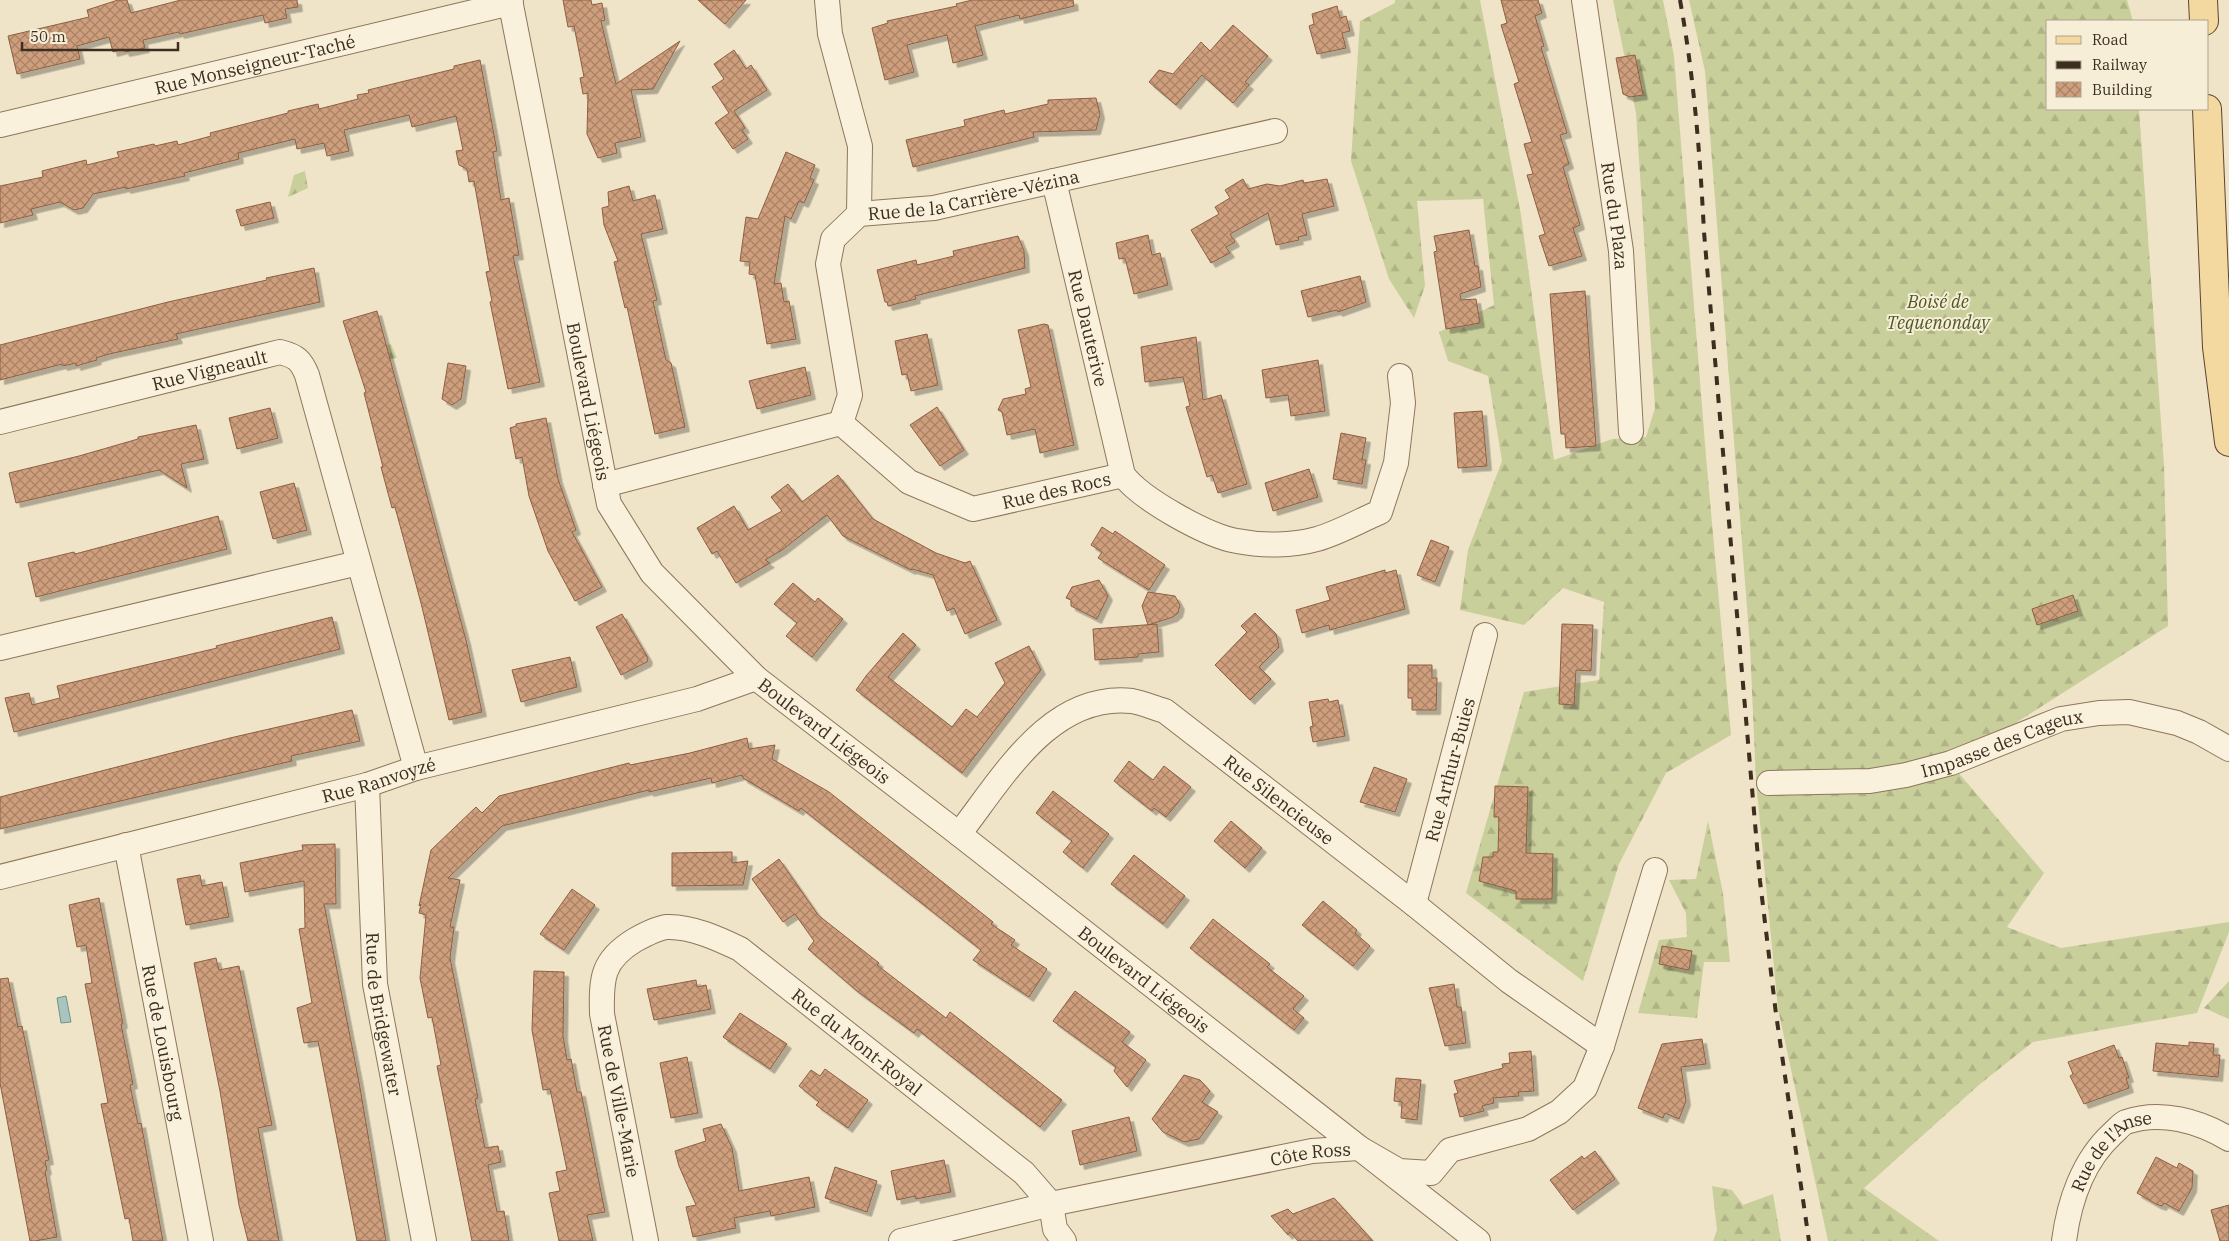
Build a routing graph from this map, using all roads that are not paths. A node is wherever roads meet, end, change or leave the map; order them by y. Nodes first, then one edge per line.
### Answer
1 (828, 0) edge
2 (1584, 0) edge
3 (2203, 0) edge
4 (511, 2) edge
5 (2204, 20) edge
6 (2207, 110) edge
7 (0, 126) edge
8 (1275, 131) dead end
9 (1054, 181) junction
10 (859, 214) junction
11 (1400, 376) dead end
12 (0, 422) edge
13 (840, 423) junction
14 (1631, 432) dead end
15 (2229, 442) edge
16 (1122, 475) junction
17 (605, 485) junction
18 (358, 563) junction
19 (1485, 635) dead end
20 (0, 648) edge
21 (756, 678) junction
22 (2229, 749) edge
23 (416, 768) junction
24 (1769, 783) dead end
25 (367, 785) junction
26 (959, 834) junction
27 (126, 845) junction
28 (1655, 870) dead end
29 (0, 877) edge
30 (1414, 904) junction
31 (609, 961) joint
32 (1602, 1046) junction
33 (2229, 1139) edge
34 (1359, 1148) junction
35 (1051, 1204) junction
36 (201, 1241) edge
37 (424, 1241) edge
38 (646, 1241) edge
39 (901, 1241) edge
40 (1064, 1241) edge
41 (1478, 1241) edge
42 (2064, 1241) edge

1 - 10 street
2 - 14 street, Rue du Plaza
3 - 5 main road
4 - 7 street, Rue Monseigneur-Taché
4 - 17 street, Boulevard Liégeois
6 - 15 main road
8 - 9 street, Rue de la Carrière-Vézina
9 - 10 street, Rue de la Carrière-Vézina
9 - 16 street, Rue Dauterive
10 - 13 street, Rue de la Carrière-Vézina
11 - 16 street, Rue des Rocs
12 - 18 street, Rue Vigneault
13 - 16 street, Rue des Rocs
13 - 17 street
17 - 21 street, Boulevard Liégeois
18 - 20 street
18 - 23 street, Rue Vigneault
19 - 30 street, Rue Arthur-Buies
21 - 23 street, Rue Ranvoyzé
21 - 26 street, Boulevard Liégeois
22 - 24 street, Impasse des Cageux
23 - 25 street, Rue Ranvoyzé
25 - 27 street, Rue Ranvoyzé
25 - 37 street, Rue de Bridgewater
26 - 30 street, Rue Silencieuse
26 - 34 street, Boulevard Liégeois
27 - 29 street, Rue Ranvoyzé
27 - 36 street, Rue de Louisbourg
28 - 32 street, Côte Ross
30 - 32 street, Rue Silencieuse
31 - 35 street, Rue du Mont-Royal
31 - 38 street, Rue de Ville-Marie
32 - 34 street, Côte Ross
33 - 42 street, Rue de l'Anse
34 - 35 street, Côte Ross
34 - 41 street, Boulevard Liégeois
35 - 39 street, Côte Ross
35 - 40 street

